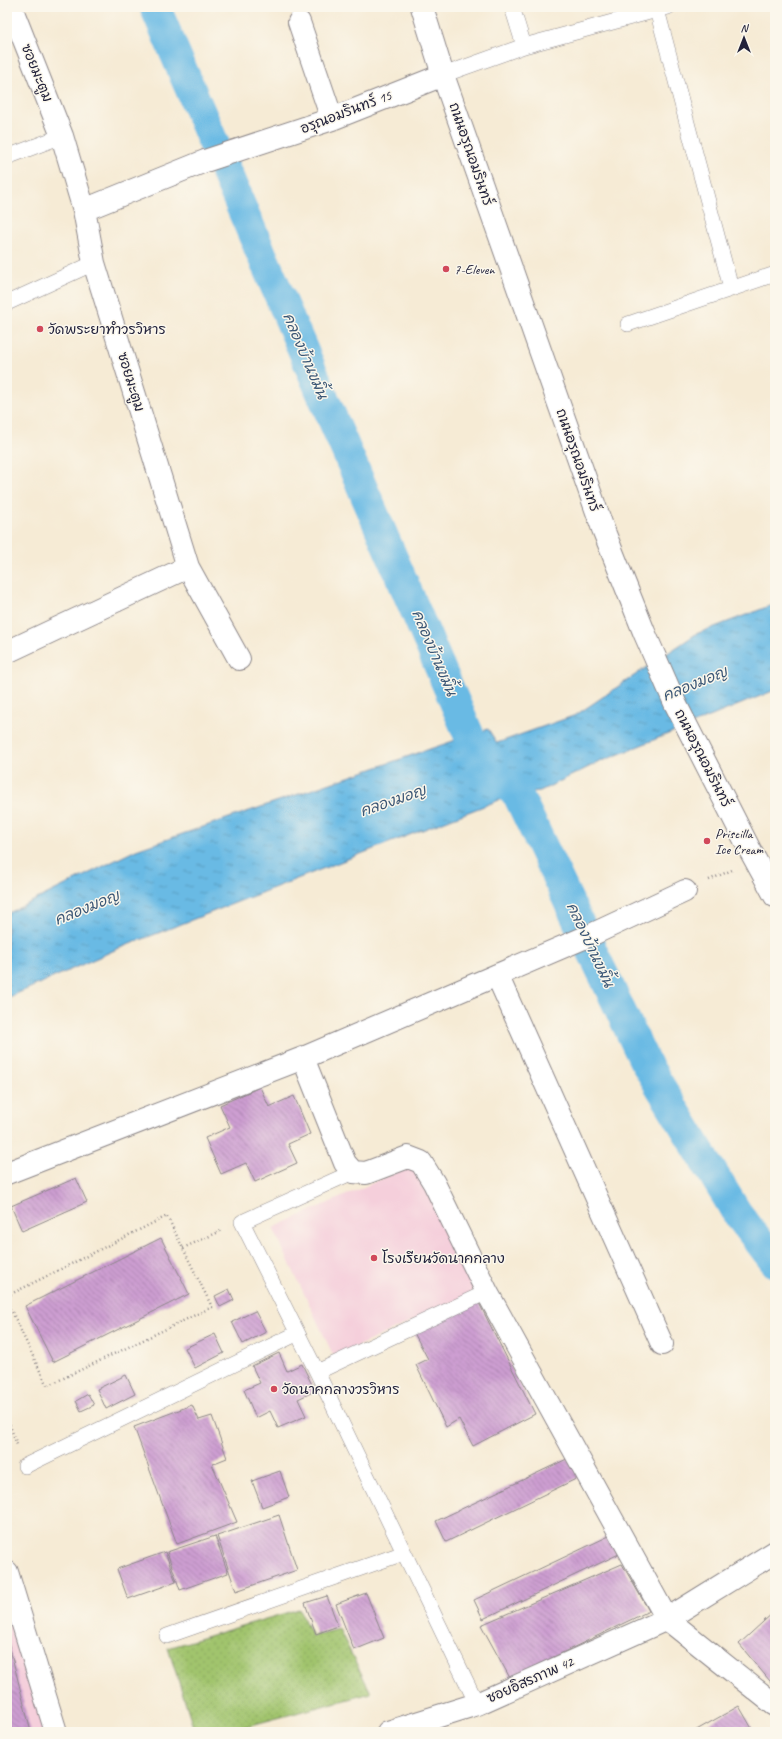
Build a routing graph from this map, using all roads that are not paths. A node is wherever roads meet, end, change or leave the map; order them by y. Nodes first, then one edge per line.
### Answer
1 (11, 7) edge
2 (422, 7) edge
3 (512, 7) edge
4 (662, 8) edge
5 (299, 22) dead end
6 (524, 46) junction
7 (443, 75) junction
8 (332, 119) junction
9 (62, 136) junction
10 (7, 157) edge
11 (84, 210) junction
12 (94, 263) junction
13 (775, 274) edge
14 (731, 288) junction
15 (7, 303) edge
16 (628, 324) dead end
17 (188, 567) junction
18 (7, 652) edge
19 (239, 659) dead end
20 (685, 891) road end
21 (775, 896) edge
22 (497, 975) junction
23 (303, 1058) junction
24 (353, 1172) junction
25 (7, 1173) edge
26 (488, 1292) junction
27 (296, 1334) junction
28 (662, 1344) dead end
29 (317, 1372) junction
30 (25, 1466) road end
31 (775, 1552) edge
32 (404, 1553) junction
33 (7, 1572) edge
34 (667, 1619) junction
35 (166, 1636) dead end
36 (477, 1704) junction
37 (775, 1705) edge
38 (56, 1732) edge
39 (388, 1732) edge

1 - 9 street, ซอยมะตูม
2 - 7 street, ถนนอรุณอมรินทร์
3 - 6 lane
4 - 6 lane
4 - 14 lane
5 - 8 street
6 - 7 lane
7 - 8 street, อรุณอมรินทร์ 15
7 - 21 street, ถนนอรุณอมรินทร์
8 - 11 street, อรุณอมรินทร์ 15
9 - 10 lane
9 - 11 street, ซอยมะตูม
11 - 12 street, ซอยมะตูม
12 - 15 lane
12 - 17 street, ซอยมะตูม
13 - 14 lane
14 - 16 lane
17 - 18 street
17 - 19 street, ซอยมะตูม
20 - 22 street
22 - 23 street
22 - 28 street
23 - 24 street
23 - 25 street
24 - 26 street
24 - 27 lane
26 - 29 lane
26 - 34 street
27 - 29 lane
27 - 30 lane
29 - 32 lane
31 - 34 street, ซอยอิสรภาพ 42
32 - 35 lane
32 - 36 lane
33 - 38 street
34 - 36 street, ซอยอิสรภาพ 42
34 - 37 street
36 - 39 street, ซอยอิสรภาพ 42

